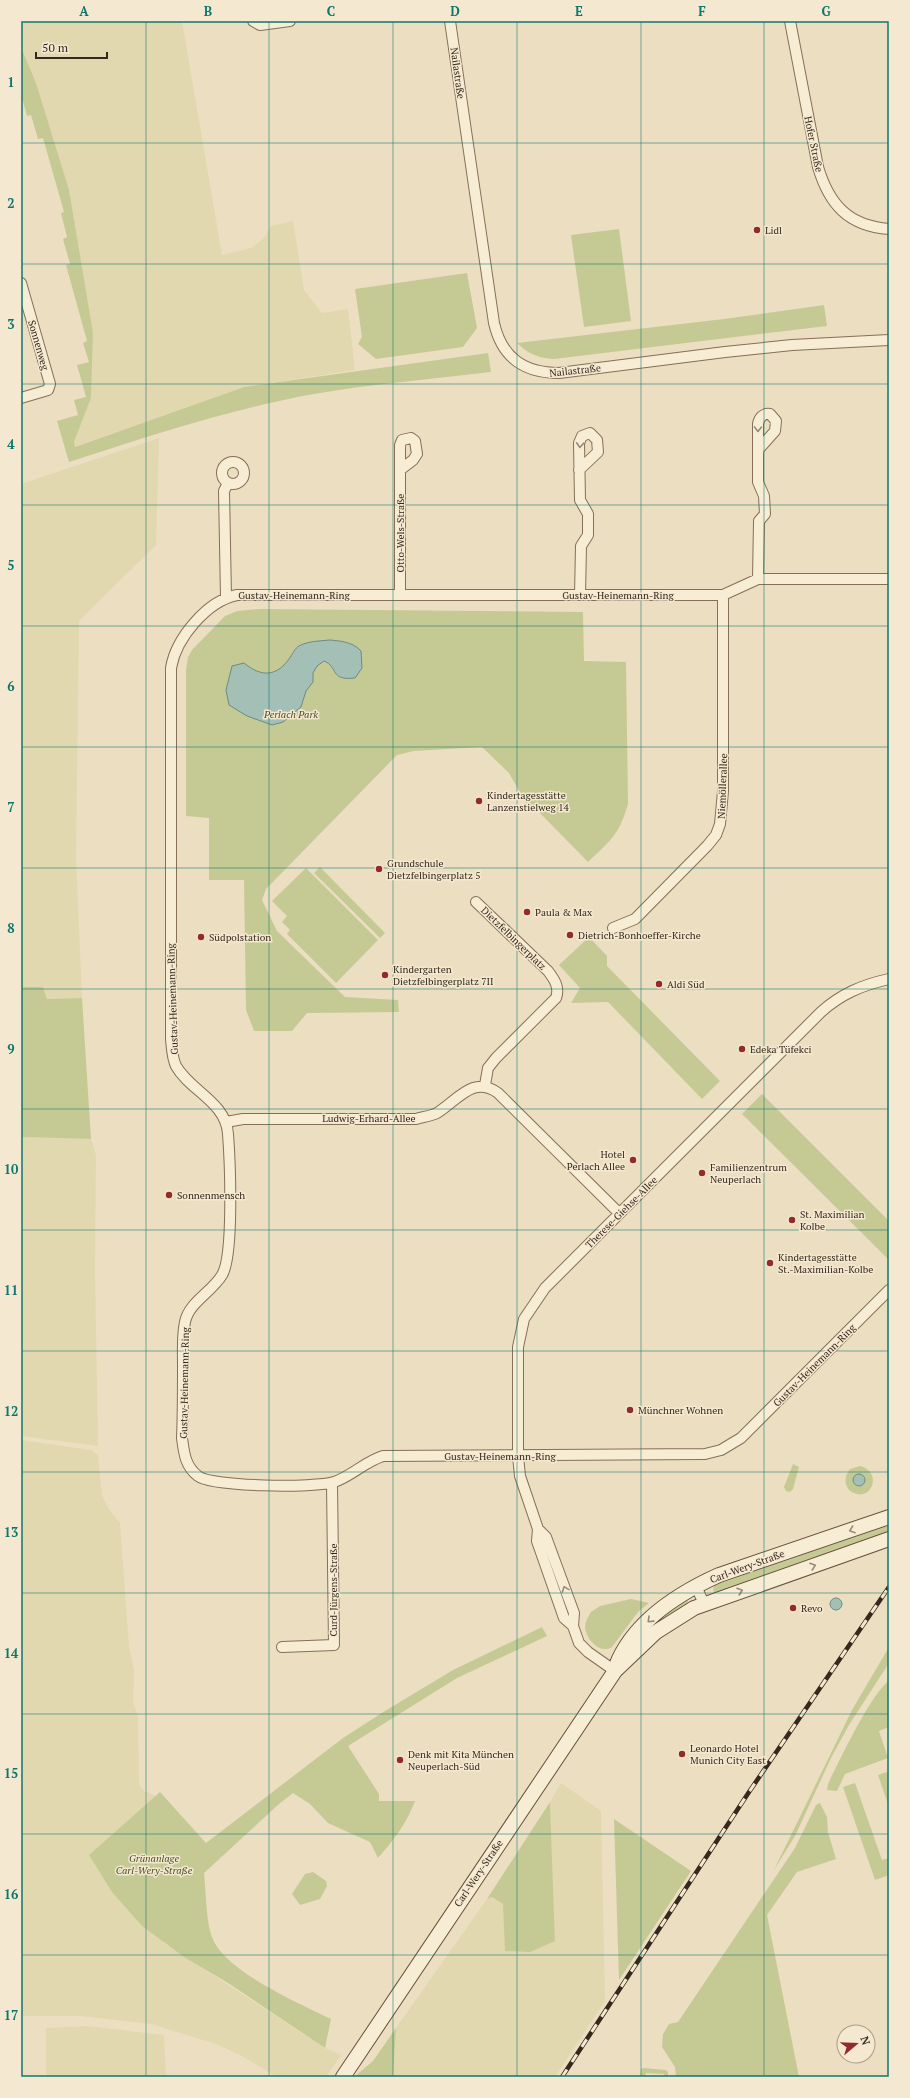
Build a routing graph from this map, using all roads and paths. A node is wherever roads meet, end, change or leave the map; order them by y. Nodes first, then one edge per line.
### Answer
1 (253, 21) edge
2 (290, 21) edge
3 (450, 21) edge
4 (790, 21) edge
5 (889, 229) edge
6 (21, 283) edge
7 (889, 340) edge
8 (21, 398) edge
9 (758, 450) dead end
10 (400, 470) dead end
11 (580, 470) dead end
12 (228, 483) dead end
13 (758, 579) junction
14 (889, 579) edge
15 (400, 595) junction
16 (580, 595) junction
17 (723, 595) junction
18 (226, 597) junction
19 (476, 902) dead end
20 (613, 928) dead end
21 (889, 979) edge
22 (485, 1085) junction
23 (226, 1122) junction
24 (619, 1213) junction
25 (889, 1290) edge
26 (518, 1456) junction
27 (332, 1483) junction
28 (889, 1517) edge
29 (889, 1539) edge
30 (696, 1586) junction
31 (704, 1604) junction
32 (282, 1647) dead end
33 (615, 1671) junction
34 (343, 2077) edge

1 - 2 street
3 - 7 street, Nailastraße
4 - 5 street, Hofer Straße
6 - 8 street, Sonnenweg
9 - 13 street
10 - 15 street, Otto-Wels-Straße
11 - 16 street
12 - 18 street
13 - 14 street, Gustav-Heinemann-Ring
13 - 17 street, Gustav-Heinemann-Ring
15 - 16 street, Gustav-Heinemann-Ring
15 - 18 street, Gustav-Heinemann-Ring
16 - 17 street, Gustav-Heinemann-Ring
17 - 20 street, Niemöllerallee
18 - 23 street, Gustav-Heinemann-Ring
19 - 22 street, Dietzfelbingerplatz
21 - 24 street, Therese-Giehse-Allee
22 - 23 street, Ludwig-Erhard-Allee
22 - 24 street
23 - 27 street, Gustav-Heinemann-Ring
24 - 26 street, Therese-Giehse-Allee
25 - 26 street, Gustav-Heinemann-Ring
26 - 27 street, Gustav-Heinemann-Ring
26 - 33 street, Therese-Giehse-Allee
27 - 32 street, Curd-Jürgens-Straße
28 -> 30 main road, Carl-Wery-Straße
31 -> 29 main road, Carl-Wery-Straße
30 - 31 street
30 -> 33 main road, Carl-Wery-Straße
31 - 33 main road, Carl-Wery-Straße
33 - 34 main road, Carl-Wery-Straße

